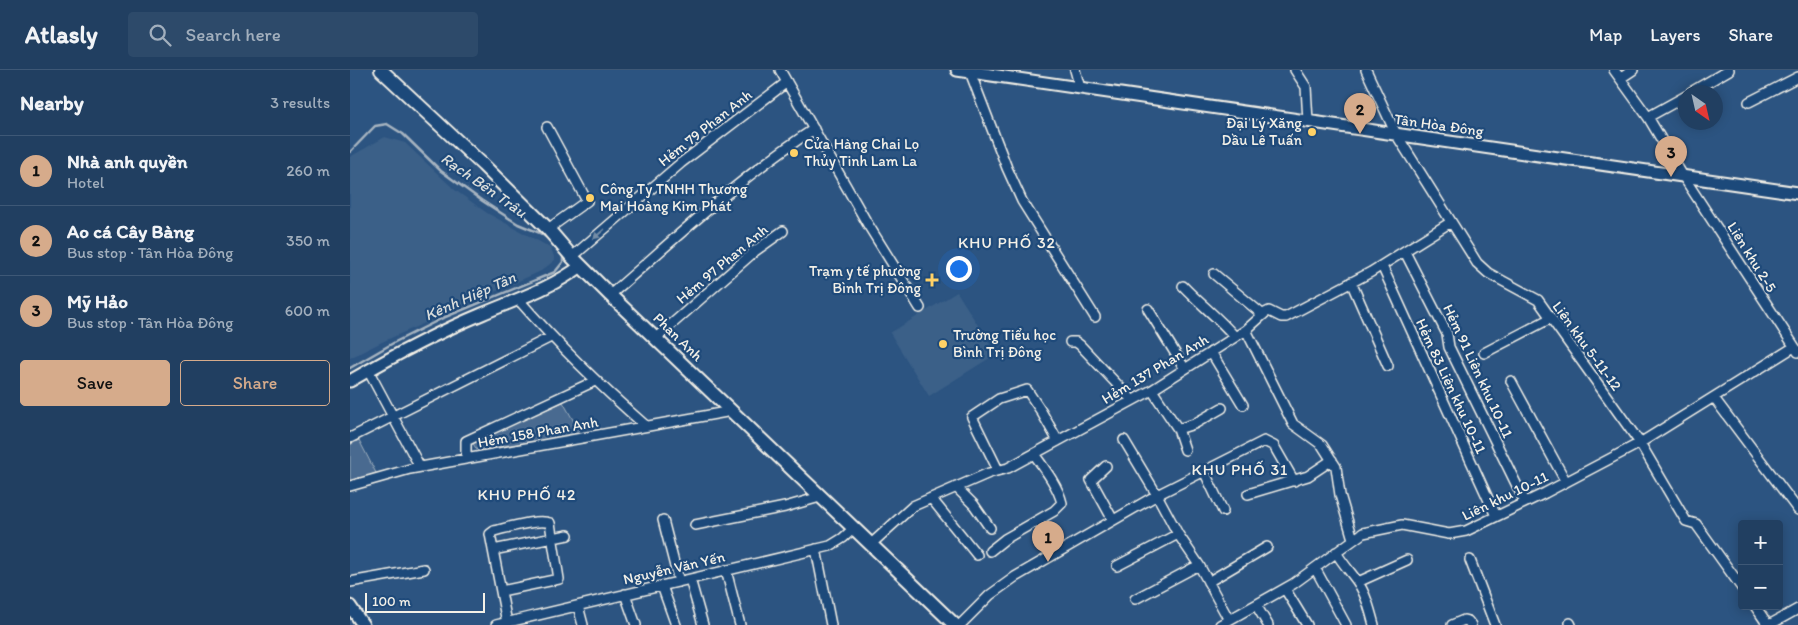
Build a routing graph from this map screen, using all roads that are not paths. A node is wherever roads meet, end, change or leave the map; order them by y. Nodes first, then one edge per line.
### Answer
1 (381, 70) edge
2 (780, 70) edge
3 (957, 70) edge
4 (1076, 70) edge
5 (1295, 70) edge
6 (1366, 70) edge
7 (1614, 70) edge
8 (1633, 70) edge
9 (1729, 70) edge
10 (970, 72) junction
11 (1011, 74) edge
12 (1798, 77) edge
13 (1621, 78) junction
14 (787, 82) junction
15 (1703, 85) edge
16 (1080, 88) junction
17 (1678, 100) edge
18 (1749, 102) dead end
19 (1648, 117) junction
20 (1308, 121) junction
21 (547, 127) dead end
22 (814, 130) junction
23 (1396, 134) junction
24 (1683, 176) junction
25 (1798, 193) edge
26 (1451, 222) junction
27 (548, 229) junction
28 (783, 231) dead end
29 (1405, 252) junction
30 (577, 261) junction
31 (1382, 266) junction
32 (1214, 274) dead end
33 (1351, 282) junction
34 (1183, 286) dead end
35 (610, 294) junction
36 (518, 300) junction
37 (920, 308) dead end
38 (1148, 309) dead end
39 (1263, 315) junction
40 (1095, 317) dead end
41 (1551, 318) junction
42 (1246, 330) junction
43 (551, 337) junction
44 (1235, 337) junction
45 (656, 338) junction
46 (1070, 342) dead end
47 (1796, 350) edge
48 (1211, 352) junction
49 (1484, 353) dead end
50 (1388, 366) dead end
51 (1185, 369) junction
52 (368, 370) junction
53 (350, 381) edge
54 (595, 381) junction
55 (1511, 381) dead end
56 (1152, 390) junction
57 (1714, 398) junction
58 (1132, 400) junction
59 (1243, 405) dead end
60 (1222, 408) dead end
61 (732, 410) junction
62 (392, 417) junction
63 (646, 426) junction
64 (1178, 429) junction
65 (350, 438) edge
66 (1124, 440) dead end
67 (1058, 441) junction
68 (1640, 443) junction
69 (1185, 450) dead end
70 (1034, 454) junction
71 (466, 459) junction
72 (1332, 460) junction
73 (1106, 466) dead end
74 (420, 467) junction
75 (998, 470) junction
76 (1204, 472) junction
77 (1294, 481) junction
78 (1566, 482) junction
79 (350, 486) edge
80 (956, 487) junction
81 (1248, 494) dead end
82 (1157, 495) junction
83 (820, 497) junction
84 (931, 498) junction
85 (1526, 502) junction
86 (1798, 510) edge
87 (1223, 511) dead end
88 (1496, 516) junction
89 (663, 520) dead end
90 (1113, 520) junction
91 (1038, 521) junction
92 (695, 525) dead end
93 (853, 528) junction
94 (990, 528) dead end
95 (1178, 534) junction
96 (568, 535) dead end
97 (552, 538) junction
98 (1353, 539) junction
99 (870, 545) junction
100 (1267, 547) dead end
101 (816, 549) junction
102 (493, 550) junction
103 (990, 552) dead end
104 (1057, 552) junction
105 (1336, 552) junction
106 (977, 555) dead end
107 (1407, 560) dead end
108 (1470, 560) dead end
109 (1199, 565) junction
110 (1117, 566) dead end
111 (1315, 568) junction
112 (424, 569) dead end
113 (726, 570) junction
114 (690, 579) junction
115 (350, 582) edge
116 (679, 582) junction
117 (1208, 582) junction
118 (1358, 582) junction
119 (1738, 582) edge
120 (662, 586) junction
121 (1285, 589) junction
122 (501, 591) junction
123 (624, 594) junction
124 (1135, 600) dead end
125 (1256, 605) junction
126 (350, 606) edge
127 (578, 606) junction
128 (1798, 609) edge
129 (1758, 610) edge
130 (506, 623) junction
131 (1224, 623) edge
132 (363, 625) edge
133 (496, 625) edge
134 (582, 625) edge
135 (636, 625) edge
136 (676, 625) edge
137 (703, 625) edge
138 (740, 625) edge
139 (831, 625) edge
140 (955, 625) edge
141 (960, 625) edge
142 (1268, 625) edge
143 (1307, 625) edge
144 (1346, 625) edge
145 (1374, 625) edge
146 (1452, 625) edge
147 (1471, 625) edge
148 (1495, 625) edge
149 (1769, 625) edge

1 - 27 main road, Phan Anh
2 - 14 street
3 - 10 street, Tân Hòa Đông
4 - 16 street
5 - 20 street
6 - 23 street, Liên khu 5-11-12
7 - 13 street, Liên khu 2-5
8 - 13 street
9 - 15 street
10 - 11 street, Tân Hòa Đông
10 - 40 street
11 - 16 street, Tân Hòa Đông
12 - 18 street
13 - 19 street, Liên khu 2-5
14 - 22 street
14 -> 30 street, Hẻm 79 Phan Anh
16 - 20 street, Tân Hòa Đông
17 - 19 street
19 - 24 street, Liên khu 2-5
20 - 23 street, Tân Hòa Đông
21 - 27 street
22 - 35 street
22 - 37 street
23 - 24 street, Tân Hòa Đông
23 - 26 street, Liên khu 5-11-12
24 - 25 street, Tân Hòa Đông
24 - 47 street, Liên khu 2-5
26 - 29 street
26 - 41 street, Liên khu 5-11-12
27 - 30 main road, Phan Anh
28 - 45 street, Hẻm 97 Phan Anh
29 - 31 street
29 - 85 street, Hẻm 91 Liên khu 10-11
30 - 35 main road, Phan Anh
30 - 36 street
31 - 33 street
31 - 88 street, Hẻm 83 Liên khu 10-11
32 - 39 street
33 - 39 street
33 - 50 street
34 - 44 street
35 - 45 main road, Phan Anh
36 - 43 street
36 - 52 street
38 - 51 street
39 - 42 street, Hẻm 137 Phan Anh
41 - 49 street
41 - 68 street, Liên khu 5-11-12
42 - 44 street, Hẻm 137 Phan Anh
42 - 72 street
43 - 54 street
43 - 62 street
44 - 48 street, Hẻm 137 Phan Anh
45 - 61 main road, Phan Anh
46 - 58 street
47 - 57 street, Liên khu 10-11
48 - 51 street, Hẻm 137 Phan Anh
48 - 59 street
51 - 56 street, Hẻm 137 Phan Anh
52 - 53 street
52 - 62 street
54 - 63 street
54 - 71 street
55 - 78 street
56 - 58 street, Hẻm 137 Phan Anh
56 - 64 street
57 - 68 street, Liên khu 10-11
57 - 86 street
58 - 67 street, Hẻm 137 Phan Anh
60 - 64 street
61 - 63 street, Hẻm 158 Phan Anh
61 - 83 main road, Phan Anh
62 - 65 street
62 - 74 street
63 - 71 street, Hẻm 158 Phan Anh
64 - 69 street
66 - 82 street
67 - 70 street, Hẻm 137 Phan Anh
67 - 75 street
68 - 78 street, Liên khu 10-11
68 - 119 street, Liên khu 5-11-12
70 - 75 street, Hẻm 137 Phan Anh
70 - 91 street
71 - 74 street, Hẻm 158 Phan Anh
72 - 77 street
72 - 98 street
73 - 90 street
74 - 79 street, Hẻm 158 Phan Anh
75 - 80 street, Hẻm 137 Phan Anh
76 - 77 street
76 - 82 street
76 - 87 street
77 - 81 street
78 - 85 street, Liên khu 10-11
80 - 84 street, Hẻm 137 Phan Anh
80 - 94 street
82 - 90 street
82 - 95 street
83 - 92 street
83 - 93 main road, Phan Anh
84 - 99 street, Hẻm 137 Phan Anh
84 - 106 street
85 - 88 street, Liên khu 10-11
88 - 98 street, Liên khu 10-11
89 - 116 street
90 - 104 street
91 - 103 street
91 - 104 street
93 - 99 main road, Phan Anh
93 - 101 street, Nguyễn Văn Yến
95 - 109 street
95 - 110 street
96 - 97 street
97 - 102 street
97 - 102 street
97 - 122 street
98 - 105 street, Liên khu 10-11
99 - 140 main road, Phan Anh
100 - 117 street
101 - 113 street, Nguyễn Văn Yến
101 - 139 street
102 - 122 street
104 - 141 street
105 - 111 street, Liên khu 10-11
105 - 118 street
107 - 118 street
108 - 148 street
109 - 117 street
109 - 124 street
111 - 121 street, Liên khu 10-11
111 - 144 street
112 - 115 street
113 - 114 street, Nguyễn Văn Yến
113 - 138 street
114 - 116 street, Nguyễn Văn Yến
114 - 137 street
116 - 120 street, Nguyễn Văn Yến
117 - 131 street
118 - 145 street
120 - 123 street, Nguyễn Văn Yến
120 - 136 street
121 - 125 street, Liên khu 10-11
121 - 143 street
122 - 130 street
123 - 127 street, Nguyễn Văn Yến
123 - 135 street
125 - 131 street, Liên khu 10-11
125 - 142 street
126 - 132 street
127 - 130 street, Nguyễn Văn Yến
127 - 134 street
128 - 149 street
129 - 149 street
130 - 133 street, Nguyễn Văn Yến
146 - 147 street

